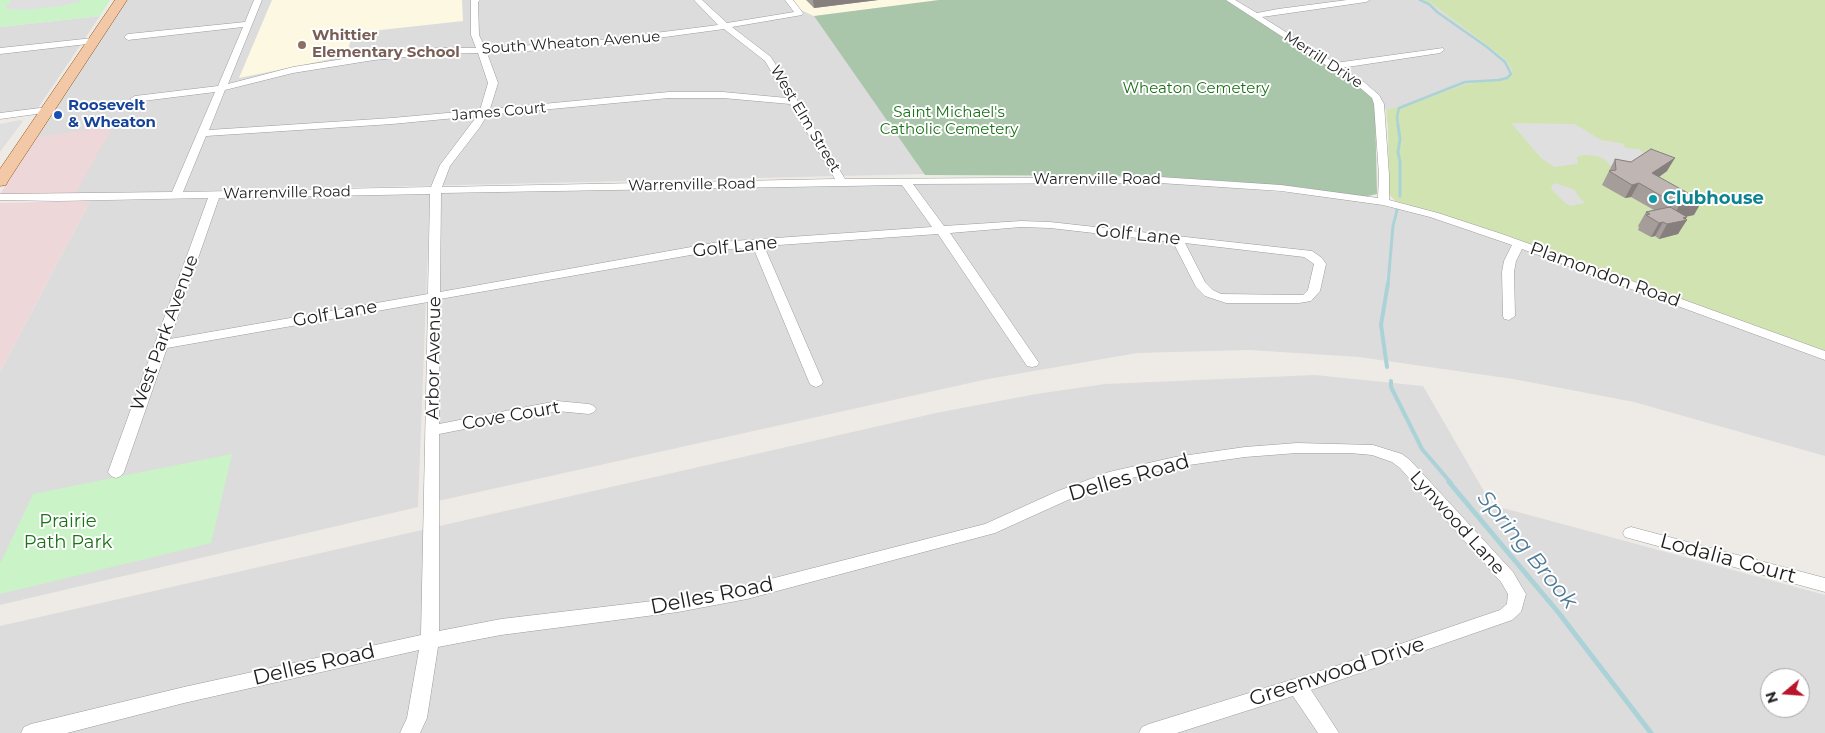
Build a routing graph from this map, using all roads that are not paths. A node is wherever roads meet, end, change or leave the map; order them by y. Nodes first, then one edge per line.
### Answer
1 (121, 0) edge
2 (258, 0) edge
3 (698, 0) edge
4 (789, 0) edge
5 (1230, 0) edge
6 (1366, 0) edge
7 (475, 1) edge
8 (1256, 16) junction
9 (248, 24) junction
10 (726, 27) junction
11 (128, 37) dead end
12 (94, 41) junction
13 (480, 50) junction
14 (1440, 50) dead end
15 (0, 51) edge
16 (1334, 66) junction
17 (222, 88) junction
18 (135, 99) dead end
19 (793, 101) junction
20 (48, 110) junction
21 (483, 114) junction
22 (0, 116) edge
23 (204, 133) junction
24 (0, 181) edge
25 (842, 182) junction
26 (905, 182) junction
27 (436, 190) junction
28 (177, 194) junction
29 (215, 194) junction
30 (0, 197) edge
31 (1383, 202) junction
32 (940, 230) junction
33 (1177, 239) junction
34 (757, 243) junction
35 (1520, 244) junction
36 (435, 296) junction
37 (1509, 316) dead end
38 (161, 345) junction
39 (1825, 356) edge
40 (1032, 363) dead end
41 (816, 382) dead end
42 (589, 409) dead end
43 (433, 430) junction
44 (1386, 454) joint
45 (116, 472) dead end
46 (1631, 533) dead end
47 (1825, 584) edge
48 (1516, 601) joint
49 (430, 642) junction
50 (1297, 686) junction
51 (31, 733) edge
52 (410, 733) edge
53 (1150, 733) edge
54 (1329, 733) edge

1 - 12 main road
2 - 9 street
3 - 10 street, West Elm Street
4 - 10 street, South Wheaton Avenue
5 - 8 street, Merrill Drive
6 - 8 street
7 - 13 street, Arbor Avenue
8 - 16 street, Merrill Drive
9 - 11 street
9 - 17 street
10 - 13 street, South Wheaton Avenue
10 - 19 street, West Elm Street
12 - 15 street
12 - 20 main road
13 - 17 street, South Wheaton Avenue
13 - 21 street, Arbor Avenue
14 - 16 street
16 - 31 street, Merrill Drive
17 - 18 street, South Wheaton Avenue
17 - 23 street
19 - 21 street, James Court
19 - 25 street, West Elm Street
20 - 22 street
20 - 24 main road
21 - 23 street, James Court
21 - 27 street, Arbor Avenue
23 - 28 street
25 - 26 street, Warrenville Road
25 - 27 street, Warrenville Road
26 - 31 street, Warrenville Road
26 - 32 street
27 - 29 street, Warrenville Road
27 - 36 street, Arbor Avenue
28 - 29 street, Warrenville Road
28 - 30 street, Warrenville Road
29 - 38 street, West Park Avenue
31 - 35 street, Plamondon Road
32 - 33 street, Golf Lane
32 - 34 street, Golf Lane
32 - 40 street
33 - 33 street, Golf Lane
34 - 36 street, Golf Lane
34 - 41 street
35 - 37 street
35 - 39 street, Plamondon Road
36 - 38 street, Golf Lane
36 - 43 street, Arbor Avenue
38 - 45 street, West Park Avenue
42 - 43 street, Cove Court
43 - 49 street, Arbor Avenue
44 - 48 street, Lynwood Lane
44 - 49 street, Delles Road
46 - 47 street, Lodalia Court
48 - 50 street, Greenwood Drive
49 - 51 street, Delles Road
49 - 52 street, Arbor Avenue
50 - 53 street, Greenwood Drive
50 - 54 street

